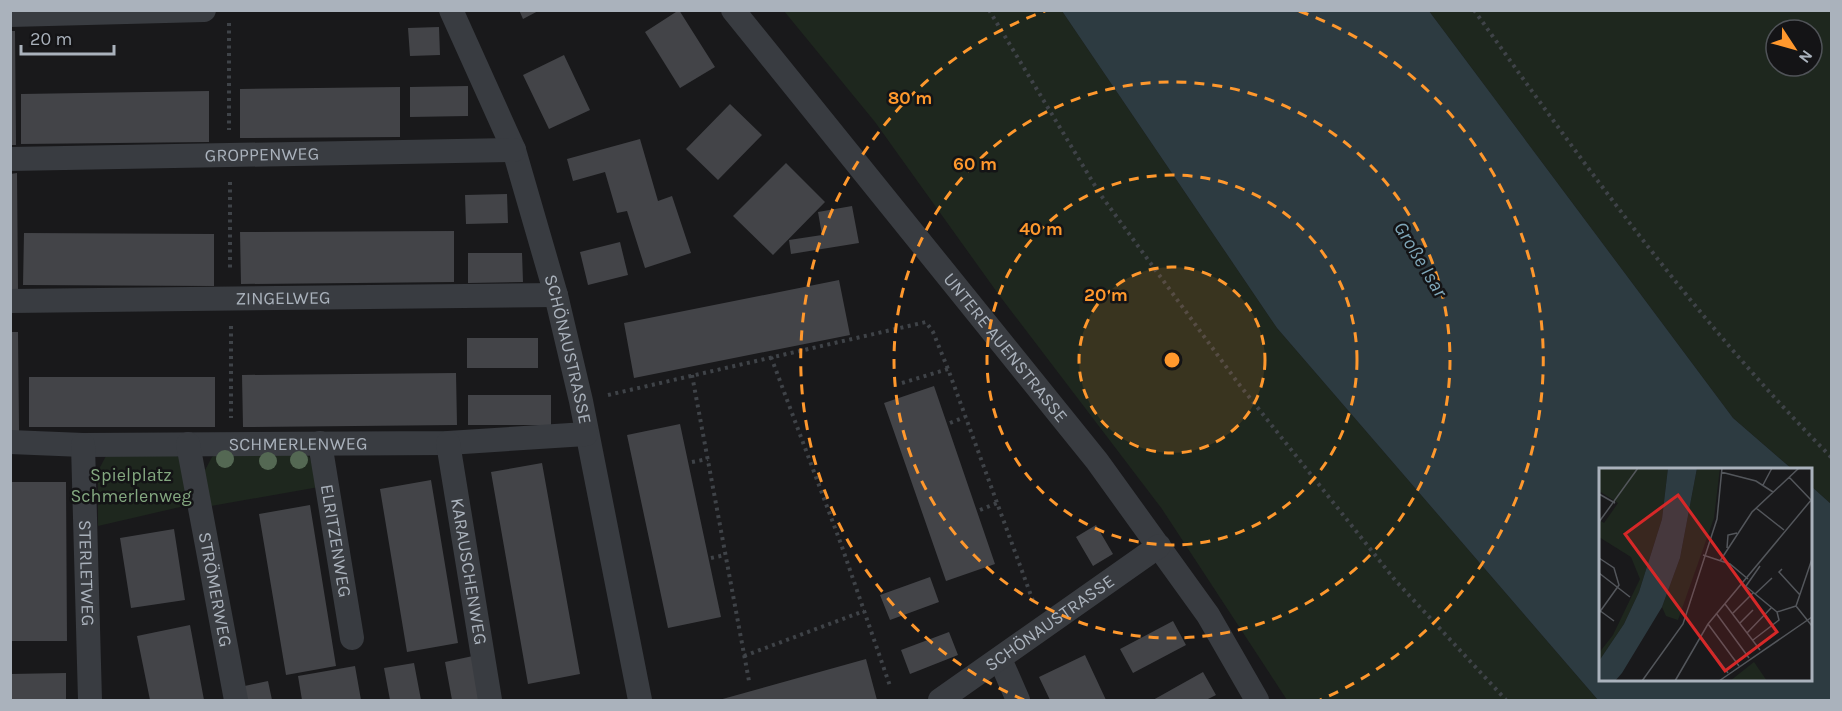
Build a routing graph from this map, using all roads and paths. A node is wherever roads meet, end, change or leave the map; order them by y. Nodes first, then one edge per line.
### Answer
1 (204, 10) edge
2 (451, 10) edge
3 (733, 10) edge
4 (989, 10) edge
5 (1474, 10) edge
6 (10, 15) edge
7 (229, 22) dead end
8 (514, 150) junction
9 (230, 156) junction
10 (10, 159) edge
11 (556, 295) junction
12 (230, 299) junction
13 (10, 301) edge
14 (771, 357) junction
15 (948, 369) junction
16 (692, 375) junction
17 (902, 383) dead end
18 (581, 401) junction
19 (965, 417) junction
20 (950, 423) dead end
21 (586, 434) junction
22 (10, 442) edge
23 (320, 442) junction
24 (231, 443) junction
25 (448, 443) junction
26 (188, 444) junction
27 (83, 445) junction
28 (1832, 458) edge
29 (708, 459) junction
30 (692, 462) dead end
31 (997, 503) junction
32 (980, 510) dead end
33 (1159, 546) junction
34 (725, 555) junction
35 (711, 558) dead end
36 (864, 610) junction
37 (1043, 629) junction
38 (352, 638) dead end
39 (744, 656) junction
40 (1000, 659) junction
41 (749, 681) dead end
42 (890, 686) dead end
43 (90, 700) edge
44 (236, 700) edge
45 (490, 700) edge
46 (640, 700) edge
47 (939, 700) edge
48 (1018, 700) edge
49 (1257, 700) edge
50 (1506, 700) edge

1 - 6 street
2 - 8 street, SCHÖNAUSTRASSE
3 - 33 street, UNTERE AUENSTRASSE
4 - 50 path
5 - 28 path
7 - 9 path
8 - 9 street, GROPPENWEG
8 - 11 street, SCHÖNAUSTRASSE
9 - 10 street, GROPPENWEG
9 - 12 path
11 - 12 street, ZINGELWEG
11 - 18 street, SCHÖNAUSTRASSE
12 - 13 street, ZINGELWEG
12 - 24 path
14 - 15 path
14 - 16 path
14 - 36 path
15 - 17 path
15 - 19 path
16 - 18 path
16 - 29 path
18 - 21 street, SCHÖNAUSTRASSE
19 - 20 path
19 - 31 path
21 - 25 street, SCHMERLENWEG
21 - 46 street, SCHÖNAUSTRASSE
22 - 27 street, SCHMERLENWEG
23 - 24 street, SCHMERLENWEG
23 - 25 street, SCHMERLENWEG
23 - 38 street, ELRITZENWEG
24 - 26 street, SCHMERLENWEG
25 - 45 street, KARAUSCHENWEG
26 - 27 street, SCHMERLENWEG
26 - 44 street, STRÖMERWEG
27 - 43 street, STERLETWEG
29 - 30 path
29 - 34 path
31 - 32 path
31 - 37 path
33 - 37 street, SCHÖNAUSTRASSE
33 - 49 street, UNTERE AUENSTRASSE
34 - 35 path
34 - 39 path
36 - 39 path
36 - 42 path
37 - 40 street, SCHÖNAUSTRASSE
39 - 41 path
40 - 47 street, SCHÖNAUSTRASSE
40 - 48 street

